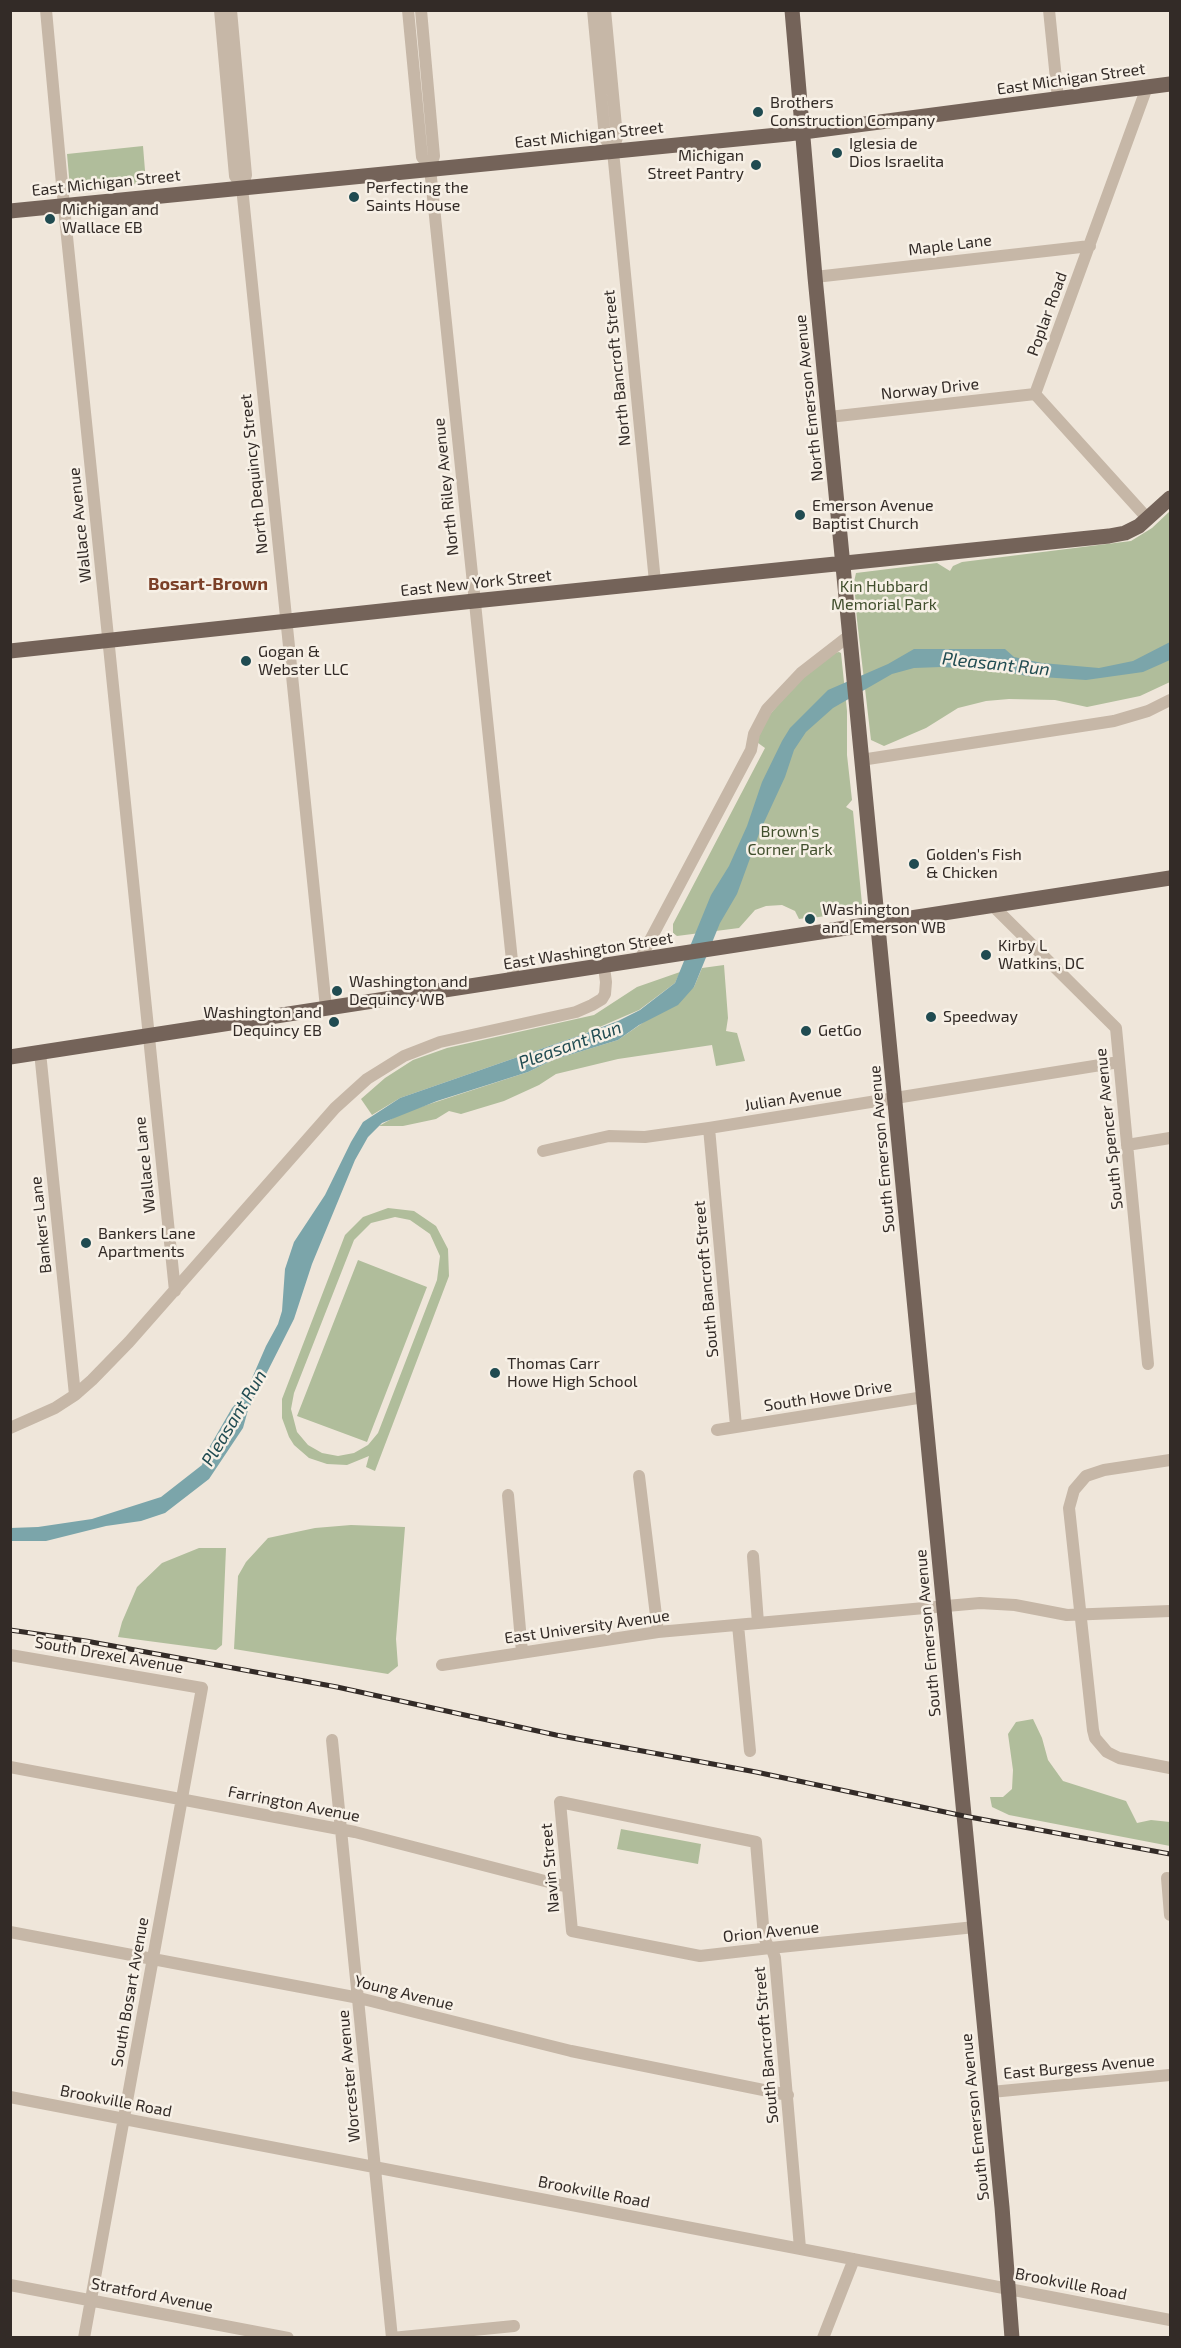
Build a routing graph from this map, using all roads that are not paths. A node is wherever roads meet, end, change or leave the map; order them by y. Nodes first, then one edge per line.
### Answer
1 (46, 10) edge
2 (220, 10) edge
3 (231, 10) edge
4 (408, 10) edge
5 (421, 10) edge
6 (593, 10) edge
7 (605, 10) edge
8 (792, 10) edge
9 (1049, 10) edge
10 (227, 27) junction
11 (1170, 84) edge
12 (1147, 87) junction
13 (1058, 99) junction
14 (802, 132) junction
15 (613, 151) junction
16 (430, 168) junction
17 (242, 187) junction
18 (63, 205) junction
19 (10, 211) edge
20 (1090, 246) junction
21 (815, 277) junction
22 (1035, 394) junction
23 (829, 417) junction
24 (1170, 498) edge
25 (1148, 519) junction
26 (843, 564) junction
27 (655, 582) junction
28 (474, 601) junction
29 (286, 621) junction
30 (850, 635) junction
31 (108, 640) junction
32 (10, 651) edge
33 (1170, 700) edge
34 (861, 760) junction
35 (1170, 878) edge
36 (993, 906) junction
37 (878, 925) junction
38 (639, 962) junction
39 (604, 967) junction
40 (514, 980) junction
41 (326, 1008) junction
42 (149, 1035) junction
43 (40, 1052) junction
44 (10, 1057) edge
45 (1119, 1062) junction
46 (895, 1099) junction
47 (709, 1128) junction
48 (1170, 1138) edge
49 (1127, 1145) junction
50 (543, 1151) dead end
51 (175, 1291) junction
52 (1148, 1364) dead end
53 (75, 1395) junction
54 (924, 1397) junction
55 (736, 1426) junction
56 (10, 1428) edge
57 (717, 1430) dead end
58 (1170, 1460) edge
59 (639, 1476) dead end
60 (508, 1495) dead end
61 (753, 1556) dead end
62 (944, 1607) junction
63 (1170, 1611) edge
64 (1080, 1615) junction
65 (758, 1623) junction
66 (738, 1625) junction
67 (658, 1632) junction
68 (522, 1652) junction
69 (10, 1655) edge
70 (442, 1665) dead end
71 (202, 1688) joint
72 (332, 1740) dead end
73 (750, 1751) dead end
74 (10, 1767) edge
75 (1170, 1768) edge
76 (182, 1800) junction
77 (342, 1830) junction
78 (756, 1842) joint
79 (1167, 1878) dead end
80 (568, 1887) junction
81 (1170, 1916) edge
82 (975, 1927) junction
83 (572, 1931) joint
84 (10, 1932) edge
85 (770, 1948) junction
86 (152, 1959) junction
87 (358, 1998) junction
88 (1170, 2075) edge
89 (991, 2092) junction
90 (788, 2094) junction
91 (10, 2097) edge
92 (124, 2119) junction
93 (375, 2166) junction
94 (800, 2248) junction
95 (854, 2259) junction
96 (10, 2285) edge
97 (1008, 2289) junction
98 (91, 2301) junction
99 (1170, 2320) edge
100 (514, 2326) dead end
101 (84, 2337) edge
102 (288, 2337) edge
103 (392, 2337) edge
104 (822, 2337) edge
105 (1012, 2337) edge

1 - 18 street, Wallace Avenue
2 - 10 street, North Dequincy Street
3 - 10 street, North Dequincy Street
4 - 16 street, North Riley Avenue
5 - 16 street, North Riley Avenue
6 - 15 street, North Bancroft Street
7 - 15 street, North Bancroft Street
8 - 14 main road, North Emerson Avenue
9 - 13 street
10 - 17 street, North Dequincy Street
11 - 12 main road, East Michigan Street
12 - 13 main road, East Michigan Street
12 - 20 street, Poplar Road
13 - 14 main road, East Michigan Street
14 - 15 main road, East Michigan Street
14 - 21 main road, North Emerson Avenue
15 - 16 main road, East Michigan Street
15 - 27 street, North Bancroft Street
16 - 17 main road, East Michigan Street
16 - 28 street, North Riley Avenue
17 - 18 main road, East Michigan Street
17 - 29 street, North Dequincy Street
18 - 19 main road, East Michigan Street
18 - 31 street, Wallace Avenue
20 - 21 street, Maple Lane
20 - 22 street, Poplar Road
21 - 23 main road, North Emerson Avenue
22 - 23 street, Norway Drive
22 - 25 street
23 - 26 main road, North Emerson Avenue
24 - 25 main road, East New York Street
25 - 26 main road, East New York Street
26 - 27 main road, East New York Street
26 - 30 main road, North Emerson Avenue
27 - 28 main road, East New York Street
28 - 29 main road, East New York Street
28 - 40 street, North Riley Avenue
29 - 31 main road, East New York Street
29 - 41 street, North Dequincy Street
30 - 34 main road, North Emerson Avenue
30 - 38 street
31 - 32 main road, East New York Street
31 - 42 street, Wallace Avenue
33 - 34 street
34 - 37 main road, North Emerson Avenue
35 - 36 main road, East Washington Street
36 - 37 main road, East Washington Street
36 - 45 street, South Spencer Avenue
37 - 38 main road, East Washington Street
37 - 46 main road, South Emerson Avenue
38 - 39 main road, East Washington Street
39 - 40 main road, East Washington Street
39 - 51 street
40 - 41 main road, East Washington Street
41 - 42 main road, East Washington Street
42 - 43 main road, East Washington Street
42 - 51 street, Wallace Lane
43 - 44 main road, East Washington Street
43 - 53 street, Bankers Lane
45 - 46 street, Julian Avenue
45 - 49 street, South Spencer Avenue
46 - 47 street, Julian Avenue
46 - 54 main road, South Emerson Avenue
47 - 50 street, Julian Avenue
47 - 55 street, South Bancroft Street
48 - 49 street
49 - 52 street, South Spencer Avenue
51 - 53 street
53 - 56 street
54 - 55 street, South Howe Drive
54 - 62 main road, South Emerson Avenue
55 - 57 street, South Howe Drive
58 - 64 street
59 - 67 street
60 - 68 street
61 - 65 street
62 - 64 street
62 - 65 street, East University Avenue
62 - 82 main road, South Emerson Avenue
63 - 64 street
64 - 75 street
65 - 66 street, East University Avenue
66 - 67 street, East University Avenue
66 - 73 street
67 - 68 street, East University Avenue
68 - 70 street, East University Avenue
69 - 71 street, South Drexel Avenue
71 - 76 street, South Bosart Avenue
72 - 77 street, Worcester Avenue
74 - 76 street, Farrington Avenue
76 - 77 street, Farrington Avenue
76 - 86 street, South Bosart Avenue
77 - 80 street, Farrington Avenue
77 - 87 street, Worcester Avenue
78 - 80 street, Navin Street
78 - 85 street, South Bancroft Street
79 - 81 street
80 - 83 street, Navin Street
82 - 85 street, Orion Avenue
82 - 89 main road, South Emerson Avenue
83 - 85 street, Orion Avenue
84 - 86 street, Young Avenue
85 - 90 street, South Bancroft Street
86 - 87 street, Young Avenue
86 - 92 street, South Bosart Avenue
87 - 90 street, Young Avenue
87 - 93 street, Worcester Avenue
88 - 89 street, East Burgess Avenue
89 - 97 main road, South Emerson Avenue
90 - 94 street, South Bancroft Street
91 - 92 street, Brookville Road
92 - 93 street, Brookville Road
92 - 98 street, South Bosart Avenue
93 - 94 street, Brookville Road
93 - 103 street, Worcester Avenue
94 - 95 street, Brookville Road
95 - 97 street, Brookville Road
95 - 104 street
96 - 98 street, Stratford Avenue
97 - 99 street, Brookville Road
97 - 105 main road, South Emerson Avenue
98 - 101 street, South Bosart Avenue
98 - 102 street, Stratford Avenue
100 - 103 street

